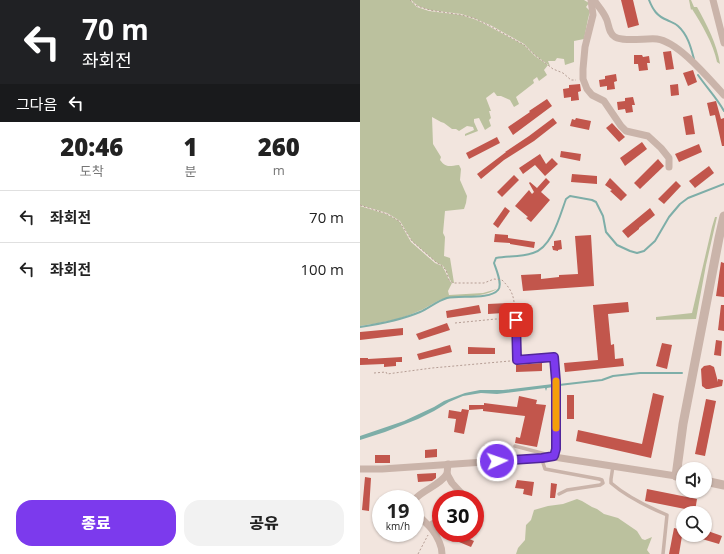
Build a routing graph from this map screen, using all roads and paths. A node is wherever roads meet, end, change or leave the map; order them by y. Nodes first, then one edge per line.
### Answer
1 (410, 0) edge
2 (593, 0) edge
3 (713, 0) edge
4 (724, 43) edge
5 (583, 79) junction
6 (724, 95) edge
7 (669, 167) dead end
8 (360, 205) edge
9 (724, 216) edge
10 (516, 320) junction
11 (455, 323) dead end
12 (517, 360) junction
13 (374, 373) dead end
14 (515, 446) dead end
15 (554, 456) junction
16 (542, 458) junction
17 (681, 462) edge
18 (448, 464) junction
19 (613, 466) junction
20 (360, 469) edge
21 (447, 474) junction
22 (676, 475) edge
23 (712, 482) edge
24 (724, 485) edge
25 (458, 490) edge
26 (424, 492) edge
27 (559, 494) dead end
28 (424, 521) edge
29 (432, 528) joint
30 (439, 542) edge
31 (443, 552) edge
32 (418, 554) edge
33 (663, 554) edge

1 - 5 path
2 - 5 street
2 - 6 street
3 - 4 street
5 - 7 street
8 - 10 path
9 - 17 street
10 - 11 path
10 - 12 street
12 - 13 path
12 - 15 street
14 - 15 lane
15 - 16 street
15 - 19 street
16 - 18 street
16 - 27 lane
18 - 20 street
18 - 21 street
19 - 22 street
19 - 33 lane
21 - 25 street
21 - 26 street
23 - 24 street
28 - 29 street
29 - 32 path
30 - 31 street

